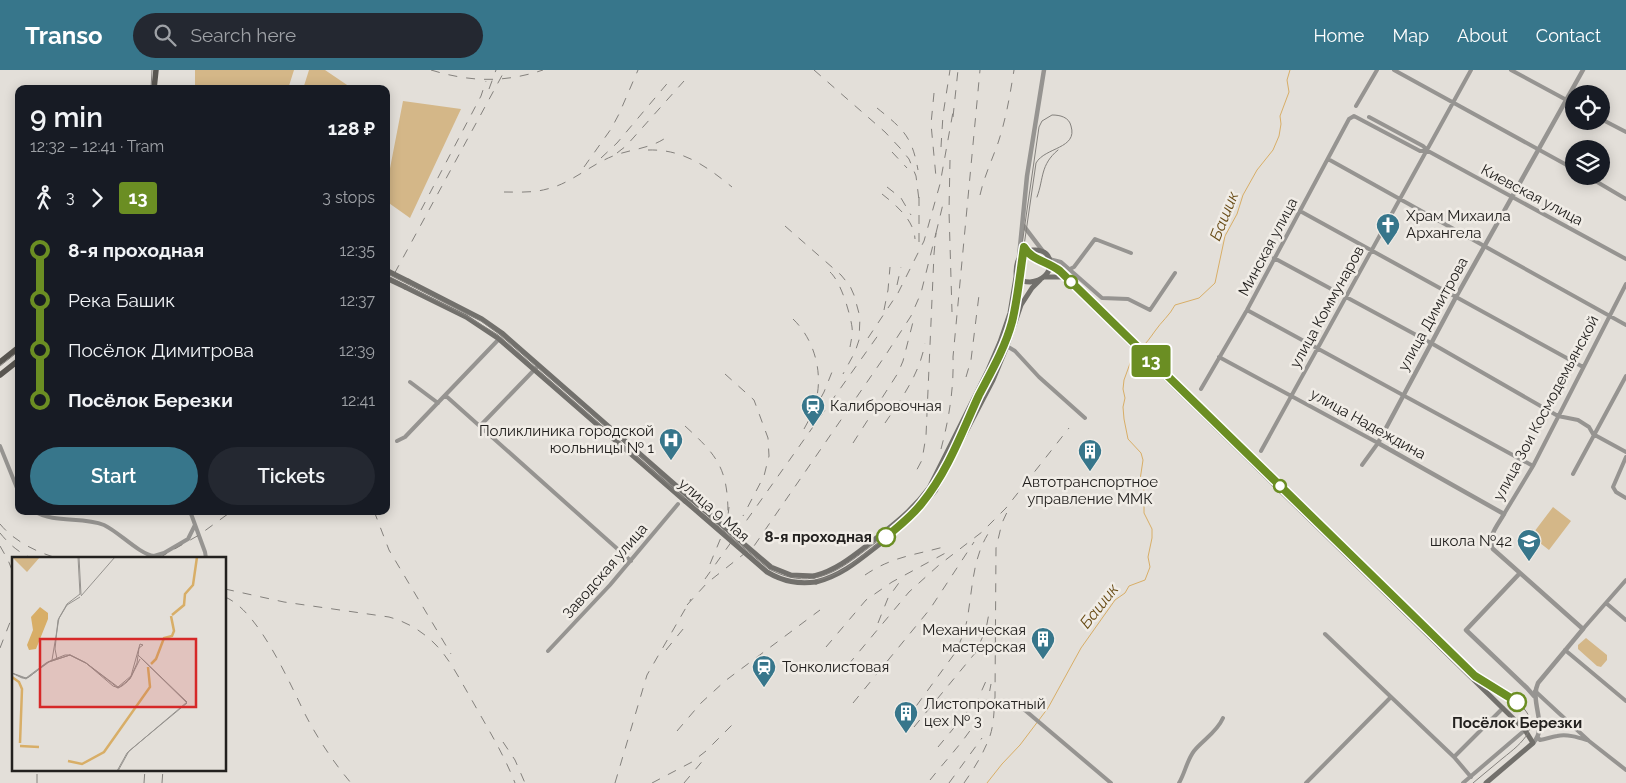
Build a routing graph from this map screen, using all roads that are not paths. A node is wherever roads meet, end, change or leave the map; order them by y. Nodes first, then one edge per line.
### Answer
1 (156, 70) edge
2 (1044, 70) edge
3 (1377, 70) edge
4 (1394, 70) edge
5 (1472, 70) edge
6 (1511, 70) edge
7 (1583, 70) edge
8 (154, 85) edge
9 (1574, 85) edge
10 (1565, 99) edge
11 (1454, 102) junction
12 (1565, 102) edge
13 (1356, 106) dead end
14 (1354, 116) joint
15 (1369, 117) dead end
16 (1380, 122) junction
17 (1610, 124) edge
18 (1376, 128) junction
19 (1626, 132) edge
20 (1540, 149) junction
21 (1428, 151) junction
22 (1328, 159) junction
23 (1565, 164) edge
24 (1602, 185) edge
25 (1512, 196) junction
26 (1626, 199) edge
27 (1399, 200) junction
28 (1300, 211) junction
29 (1023, 225) junction
30 (1484, 247) junction
31 (1042, 250) junction
32 (1371, 250) junction
33 (1131, 253) dead end
34 (1019, 257) junction
35 (1274, 258) junction
36 (1049, 259) junction
37 (1626, 259) edge
38 (1051, 266) junction
39 (1070, 269) junction
40 (390, 272) edge
41 (1175, 273) dead end
42 (1016, 277) junction
43 (1061, 278) junction
44 (1042, 279) junction
45 (390, 280) edge
46 (1626, 284) edge
47 (1345, 296) junction
48 (1456, 297) junction
49 (1247, 310) junction
50 (1609, 316) junction
51 (1626, 325) edge
52 (499, 339) junction
53 (1000, 342) junction
54 (1431, 343) junction
55 (1008, 346) junction
56 (1317, 348) junction
57 (15, 350) edge
58 (1219, 357) junction
59 (0, 362) edge
60 (15, 363) edge
61 (539, 364) junction
62 (1583, 367) junction
63 (534, 369) junction
64 (0, 375) edge
65 (1626, 376) edge
66 (410, 382) dead end
67 (1201, 389) dead end
68 (446, 396) junction
69 (1291, 396) junction
70 (1403, 396) junction
71 (438, 404) junction
72 (1558, 416) junction
73 (1085, 418) dead end
74 (480, 426) junction
75 (1593, 434) junction
76 (397, 441) dead end
77 (1378, 443) junction
78 (0, 446) edge
79 (1261, 451) dead end
80 (1626, 452) edge
81 (1626, 457) edge
82 (1362, 465) dead end
83 (1533, 466) junction
84 (1573, 474) dead end
85 (15, 483) edge
86 (1626, 498) edge
87 (687, 499) junction
88 (678, 504) dead end
89 (1504, 514) junction
90 (43, 515) edge
91 (191, 515) edge
92 (194, 525) junction
93 (206, 557) edge
94 (631, 561) junction
95 (1520, 573) junction
96 (1626, 580) edge
97 (1606, 603) junction
98 (1626, 620) edge
99 (1583, 629) junction
100 (1325, 634) dead end
101 (1565, 650) junction
102 (548, 651) dead end
103 (1535, 694) junction
104 (1391, 697) junction
105 (1014, 701) dead end
106 (1626, 702) edge
107 (1503, 708) junction
108 (1223, 718) dead end
109 (1525, 730) junction
110 (1538, 738) junction
111 (1589, 740) junction
112 (1533, 743) junction
113 (1454, 757) junction
114 (1626, 770) edge
115 (1471, 777) junction
116 (1112, 783) edge
117 (1179, 783) edge
118 (1306, 783) edge
119 (1463, 783) edge
120 (1486, 783) edge

1 - 8 main road
2 - 29 street
3 - 13 street
4 - 11 street
5 - 11 street, улица Коммунаров
6 - 10 street
7 - 9 street, улица Димитрова
11 - 20 street
11 - 21 street, улица Коммунаров
12 - 20 street, улица Димитрова
14 - 18 street, Киевская улица
14 - 22 street, Минская улица
15 - 16 street, Киевская улица
16 - 18 street
16 - 21 street, Киевская улица
17 - 19 street
18 - 21 street, Киевская улица
20 - 23 street
20 - 25 street, улица Димитрова
21 - 25 street, Киевская улица
21 - 27 street, улица Коммунаров
22 - 27 street
22 - 28 street, Минская улица
24 - 26 street
25 - 30 street, улица Димитрова
25 - 37 street, Киевская улица
27 - 30 street
27 - 32 street, улица Коммунаров
28 - 32 street
28 - 35 street, Минская улица
29 - 31 street
29 - 34 street
30 - 48 street, улица Димитрова
30 - 50 street
31 - 34 main road
31 - 36 main road
32 - 47 street, улица Коммунаров
32 - 48 street
33 - 39 street
34 - 42 main road
35 - 47 street
35 - 49 street, Минская улица
36 - 38 main road
36 - 39 street
38 - 43 main road
38 - 44 main road
39 - 41 street
40 - 61 main road, улица 9 Мая, bridge
42 - 44 main road
42 - 53 main road, улица 9 Мая
43 - 44 main road
43 - 107 main road
44 - 55 main road, улица 9 Мая
45 - 52 main road, улица 9 Мая, bridge
46 - 50 street, улица Зои Космодемьянской
47 - 54 street
47 - 56 street, улица Коммунаров
48 - 54 street, улица Димитрова
48 - 62 street
49 - 56 street
49 - 58 street, Минская улица
50 - 51 street
50 - 62 street, улица Зои Космодемьянской
52 - 63 main road, улица 9 Мая
52 - 68 street
53 - 55 street
53 - 87 main road, улица 9 Мая, bridge
54 - 70 street, улица Димитрова
54 - 72 street
55 - 73 street
55 - 87 main road, улица 9 Мая, bridge
56 - 69 street, улица Коммунаров
56 - 70 street
57 - 59 main road
58 - 67 street, Минская улица
58 - 69 street, улица Надеждина
60 - 64 main road
61 - 63 street
61 - 87 main road, улица 9 Мая
62 - 72 street, улица Зои Космодемьянской
63 - 74 street
63 - 87 main road, улица 9 Мая
65 - 75 street
66 - 71 street
68 - 71 street
68 - 74 street
69 - 77 street, улица Надеждина
69 - 79 street, улица Коммунаров
70 - 77 street, улица Димитрова
70 - 83 street
71 - 76 street
72 - 75 street
72 - 83 street, улица Зои Космодемьянской
74 - 94 street
75 - 80 street
75 - 84 street
77 - 82 street, улица Димитрова
77 - 89 street, улица Надеждина
78 - 85 street
81 - 86 street
83 - 89 street, улица Зои Космодемьянской
88 - 94 street, Заводская улица
89 - 95 street, улица Зои Космодемьянской
90 - 92 street
91 - 92 street
92 - 93 street
94 - 102 street, Заводская улица
95 - 99 street
95 - 103 street
96 - 97 street
97 - 98 street
97 - 99 street
99 - 101 street
100 - 104 street
101 - 103 street
101 - 106 street
103 - 110 street
103 - 111 street
104 - 113 street
104 - 118 street
105 - 116 street
107 - 109 main road
107 - 113 street
108 - 117 street
109 - 112 main road
109 - 115 street
110 - 111 street
110 - 112 street
111 - 114 street
112 - 120 main road
113 - 115 street
115 - 119 street

